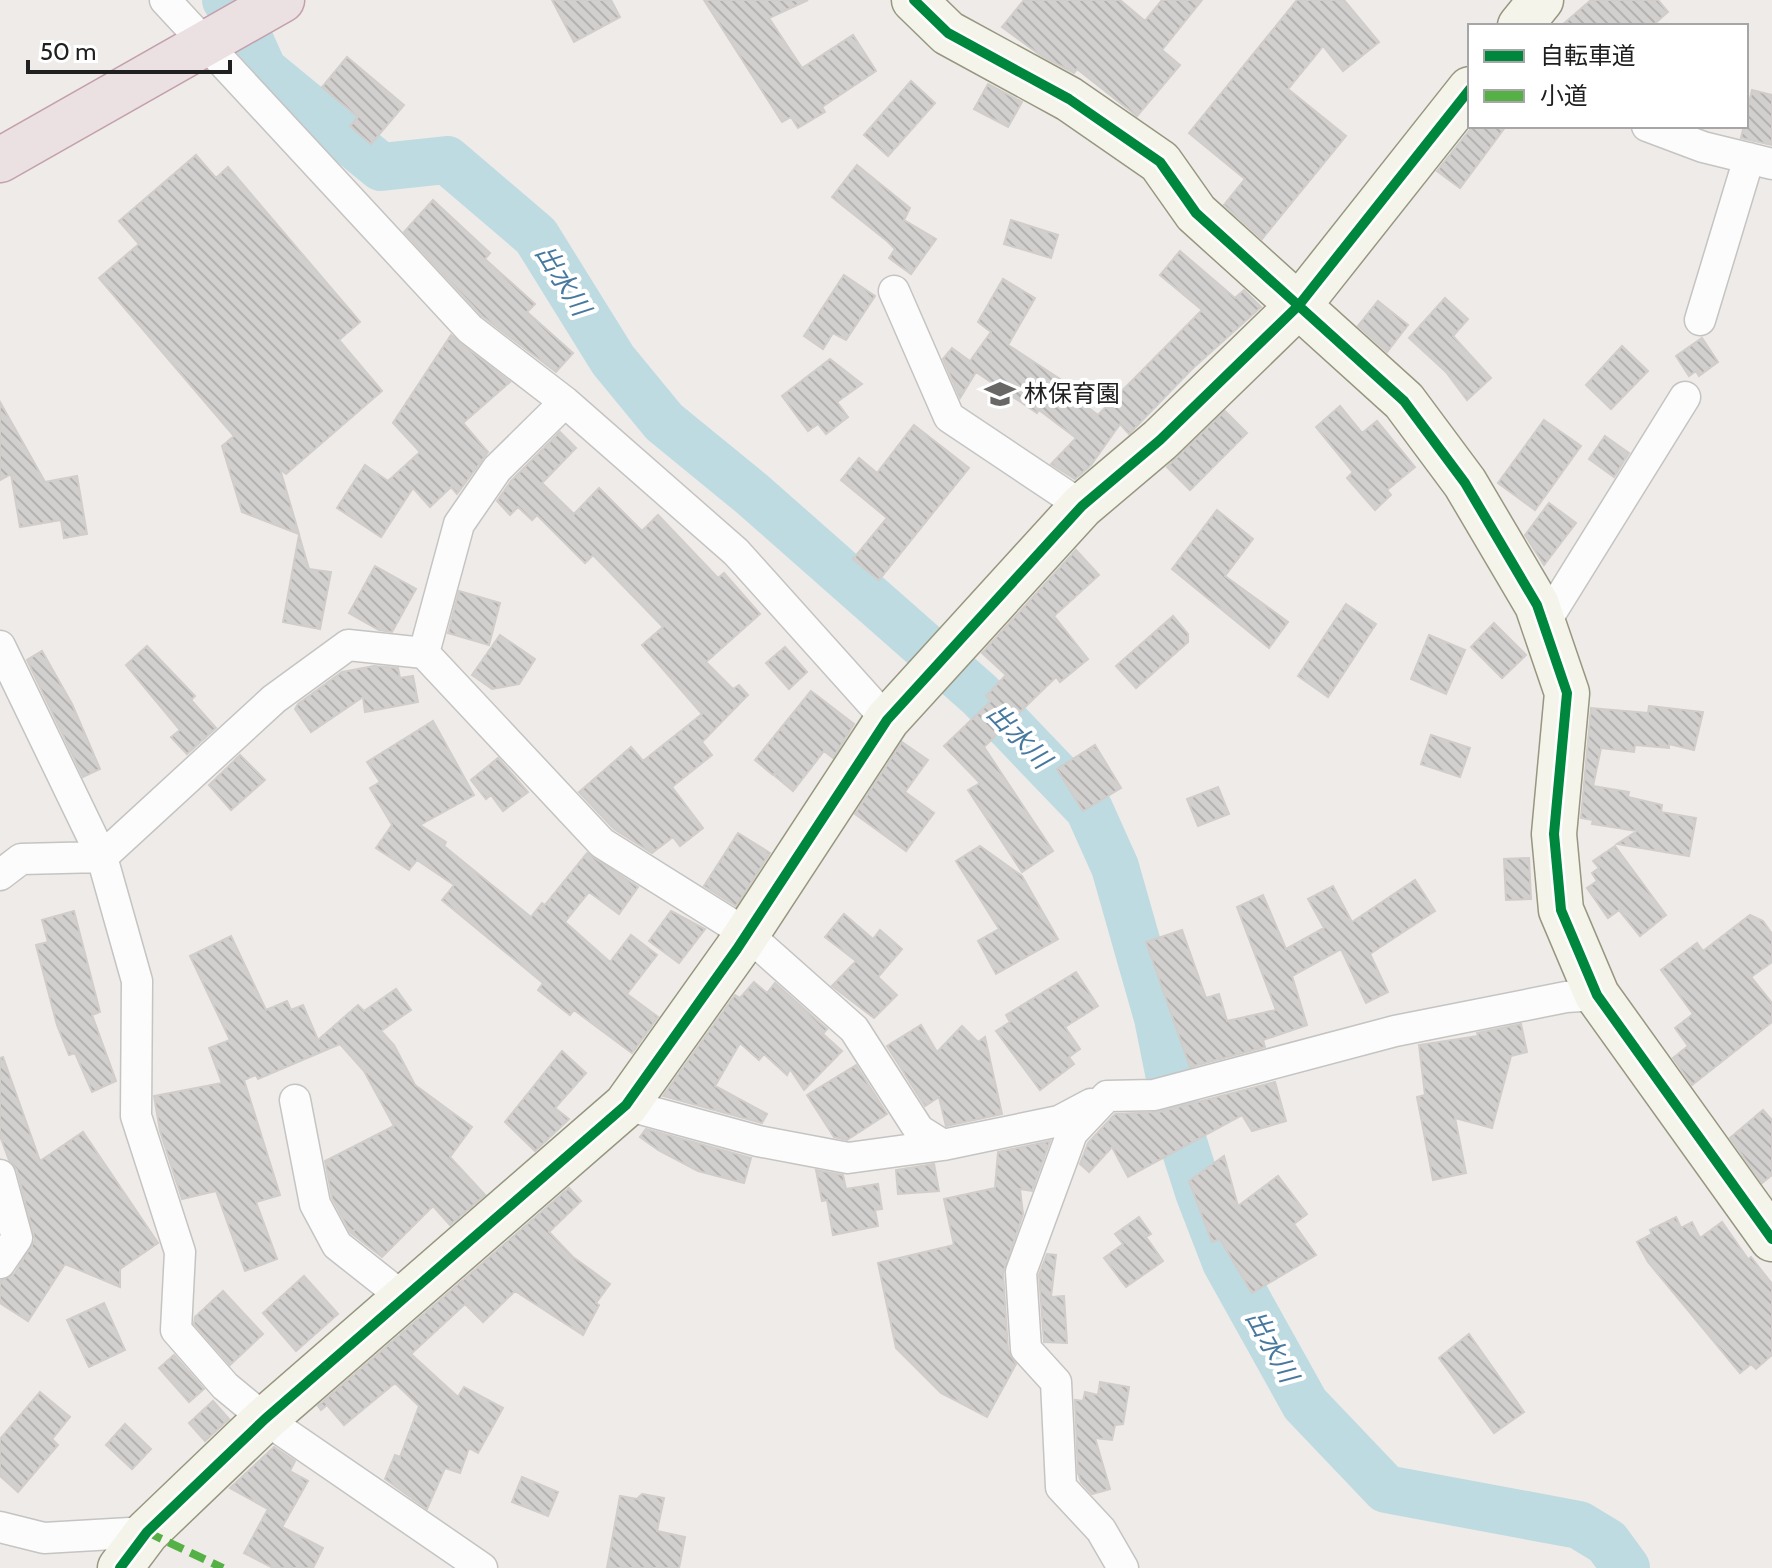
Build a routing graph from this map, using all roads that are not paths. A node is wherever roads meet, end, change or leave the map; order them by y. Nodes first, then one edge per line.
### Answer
1 (165, 0) edge
2 (282, 0) edge
3 (914, 0) edge
4 (1541, 0) edge
5 (1522, 24) edge
6 (208, 43) junction
7 (1468, 92) edge
8 (1652, 128) edge
9 (0, 160) edge
10 (1761, 161) edge
11 (894, 291) dead end
12 (1299, 305) junction
13 (1700, 320) dead end
14 (1685, 397) dead end
15 (565, 402) junction
16 (1082, 506) junction
17 (1544, 624) junction
18 (0, 646) edge
19 (424, 653) junction
20 (887, 720) junction
21 (102, 857) junction
22 (0, 875) edge
23 (747, 934) junction
24 (1597, 995) junction
25 (1107, 1096) junction
26 (295, 1100) dead end
27 (626, 1105) junction
28 (943, 1145) junction
29 (0, 1175) edge
30 (1772, 1239) edge
31 (0, 1263) edge
32 (404, 1298) junction
33 (265, 1419) junction
34 (0, 1527) edge
35 (147, 1532) junction
36 (120, 1568) edge
37 (482, 1568) edge
38 (1123, 1568) edge

1 - 6 street
2 - 6 highway
3 - 12 street
4 - 5 street
6 - 9 highway
6 - 15 street
7 - 12 street
8 - 10 street
10 - 13 street
11 - 16 street
12 - 16 street
12 - 17 street
14 - 17 street
15 - 19 street
15 - 20 street
16 - 20 street
17 - 24 street
18 - 21 street
19 - 21 street
19 - 23 street
20 - 23 street
21 - 22 street
21 - 33 street
23 - 27 street
23 - 28 street
24 - 25 street
24 - 30 street
25 - 28 street
25 - 38 street
26 - 32 street
27 - 28 street
27 - 32 street
29 - 31 street
32 - 33 street
33 - 35 street
33 - 37 street
34 - 35 street
35 - 36 street

